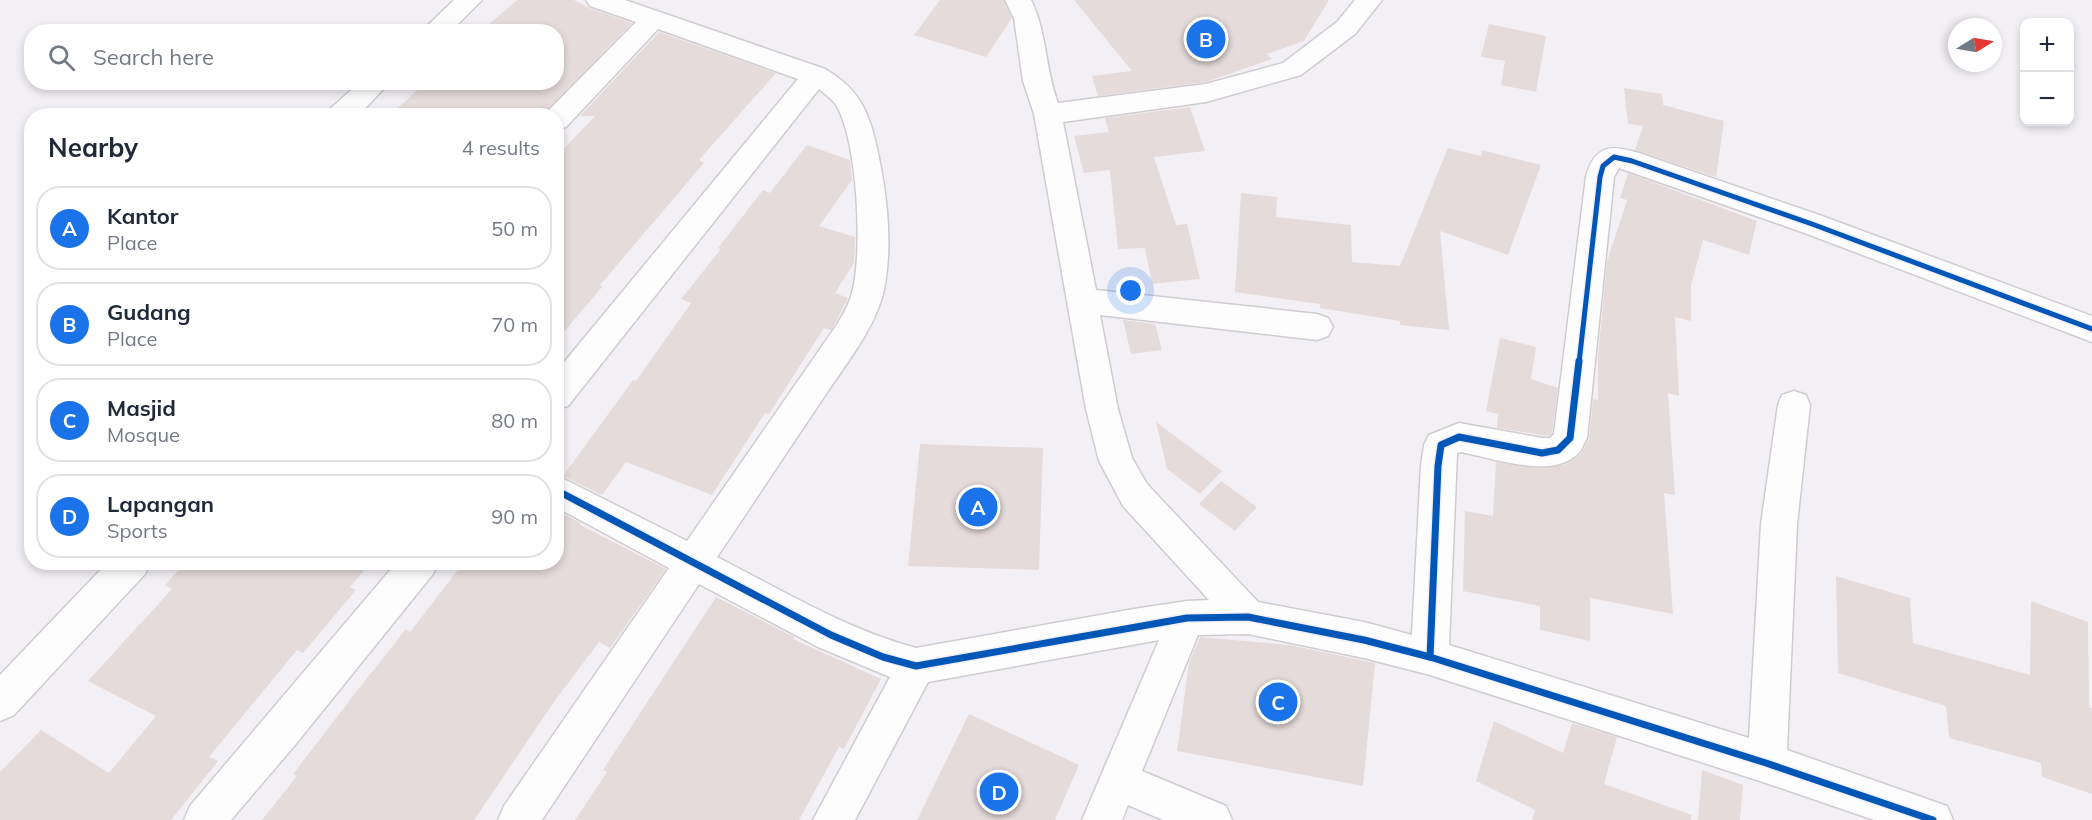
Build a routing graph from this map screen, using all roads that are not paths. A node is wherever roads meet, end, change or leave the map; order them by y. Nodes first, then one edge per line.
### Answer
1 (469, 0) edge
2 (598, 0) edge
3 (1018, 0) edge
4 (1369, 0) edge
5 (654, 18) junction
6 (443, 24) edge
7 (816, 75) junction
8 (368, 90) edge
9 (349, 108) edge
10 (564, 112) edge
11 (1048, 114) junction
12 (1082, 301) junction
13 (1317, 327) dead end
14 (2092, 329) edge
15 (564, 386) edge
16 (1794, 405) dead end
17 (564, 494) edge
18 (694, 561) junction
19 (124, 570) edge
20 (413, 570) edge
21 (1248, 617) junction
22 (1187, 618) junction
23 (1430, 657) junction
24 (916, 666) junction
25 (0, 702) edge
26 (1766, 763) junction
27 (1118, 782) junction
28 (204, 820) edge
29 (518, 820) edge
30 (833, 820) edge
31 (1102, 820) edge
32 (1212, 820) edge
33 (1933, 820) edge

1 - 6 street
2 - 5 street
3 - 11 street
4 - 11 street
5 - 7 street
5 - 10 street
7 - 15 street
7 - 18 street
8 - 9 street
11 - 12 street
12 - 13 street
12 - 21 street
14 - 23 street
16 - 26 street
17 - 18 street
18 - 24 street
18 - 29 street
19 - 25 street
20 - 28 street
21 - 22 street
21 - 23 street
22 - 24 street
22 - 27 street
23 - 26 street
24 - 30 street
26 - 33 street
27 - 31 street
27 - 32 street

